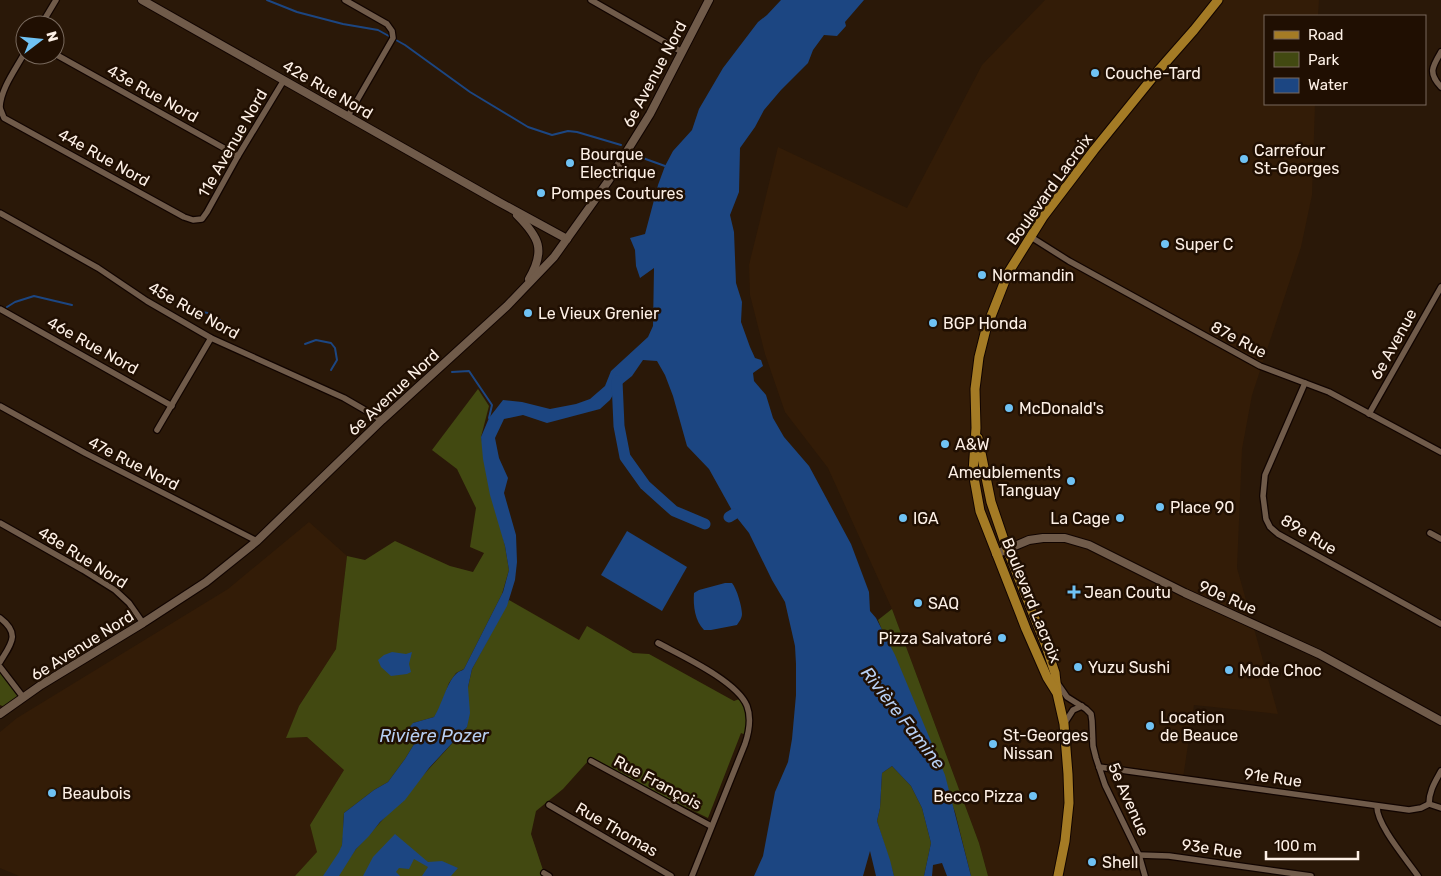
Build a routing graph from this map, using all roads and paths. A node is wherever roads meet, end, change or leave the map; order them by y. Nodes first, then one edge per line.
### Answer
1 (56, 0) edge
2 (142, 0) edge
3 (345, 0) edge
4 (591, 0) edge
5 (709, 0) edge
6 (1218, 0) edge
7 (47, 15) edge
8 (682, 52) junction
9 (1441, 52) edge
10 (65, 60) edge
11 (18, 65) edge
12 (284, 80) junction
13 (1441, 87) edge
14 (0, 107) edge
15 (348, 116) junction
16 (238, 156) junction
17 (499, 202) junction
18 (0, 213) edge
19 (202, 219) joint
20 (568, 237) junction
21 (1030, 237) junction
22 (1441, 287) edge
23 (522, 291) junction
24 (0, 309) edge
25 (211, 338) junction
26 (1305, 383) junction
27 (0, 406) edge
28 (172, 406) junction
29 (1369, 414) junction
30 (382, 420) junction
31 (976, 428) junction
32 (157, 430) dead end
33 (1441, 452) edge
34 (0, 524) edge
35 (1430, 533) dead end
36 (1441, 539) edge
37 (257, 541) junction
38 (1007, 549) junction
39 (996, 554) junction
40 (0, 618) edge
41 (143, 623) junction
42 (1441, 624) edge
43 (658, 642) dead end
44 (0, 662) edge
45 (0, 667) edge
46 (1056, 682) junction
47 (1057, 694) junction
48 (23, 697) junction
49 (1082, 706) junction
50 (0, 714) edge
51 (1441, 721) edge
52 (1064, 724) junction
53 (592, 761) dead end
54 (1099, 766) junction
55 (1441, 771) edge
56 (1429, 804) junction
57 (549, 805) dead end
58 (1377, 806) junction
59 (1441, 808) edge
60 (712, 826) junction
61 (1139, 855) junction
62 (671, 876) edge
63 (692, 876) edge
64 (1058, 876) edge
65 (1145, 876) edge
66 (1312, 876) edge
67 (1418, 876) edge

1 - 7 street
2 - 12 main road, 42e Rue Nord
3 - 15 street
4 - 8 street
5 - 8 main road, 6e Avenue Nord
6 - 21 main road, Boulevard Lacroix
8 - 20 main road, 6e Avenue Nord
9 - 13 street
10 - 16 street, 43e Rue Nord
11 - 14 street
12 - 15 main road, 42e Rue Nord
12 - 16 street, 11e Avenue Nord
14 - 19 street, 44e Rue Nord
15 - 17 main road, 42e Rue Nord
16 - 19 street, 11e Avenue Nord
17 - 20 main road, 42e Rue Nord
17 - 23 main road, 42e Rue Nord
18 - 25 street, 45e Rue Nord
20 - 23 main road, 6e Avenue Nord
21 - 26 street, 87e Rue
21 - 31 main road, Boulevard Lacroix
22 - 29 street, 6e Avenue
23 - 30 main road, 6e Avenue Nord
24 - 28 street, 46e Rue Nord
25 - 28 street
25 - 30 street, 45e Rue Nord
26 - 29 street, 87e Rue
26 - 42 street, 89e Rue
27 - 37 street, 47e Rue Nord
28 - 32 street
29 - 33 street, 87e Rue
30 - 37 main road, 6e Avenue Nord
31 - 38 main road, Boulevard Lacroix
31 - 39 main road, Boulevard Lacroix
34 - 41 street, 48e Rue Nord
35 - 36 street
37 - 41 main road, 6e Avenue Nord
38 - 39 main road, 90e Rue
38 - 46 main road, Boulevard Lacroix
38 - 51 main road, 90e Rue
39 - 47 main road, Boulevard Lacroix
40 - 44 street
41 - 48 main road, 6e Avenue Nord
43 - 60 street
45 - 48 street
46 - 47 main road, Boulevard Lacroix
46 - 49 street, 5e Avenue
47 - 52 main road, Boulevard Lacroix
48 - 50 main road, 6e Avenue Nord
49 - 52 street
49 - 54 street, 5e Avenue
52 - 64 main road, Boulevard Lacroix
53 - 60 street, Rue François
54 - 58 street, 91e Rue
54 - 61 street, 5e Avenue
55 - 56 street
56 - 58 street, 91e Rue
56 - 59 street
57 - 62 street, Rue Thomas
58 - 67 street
60 - 63 street
61 - 65 street, 5e Avenue
61 - 66 street, 93e Rue

